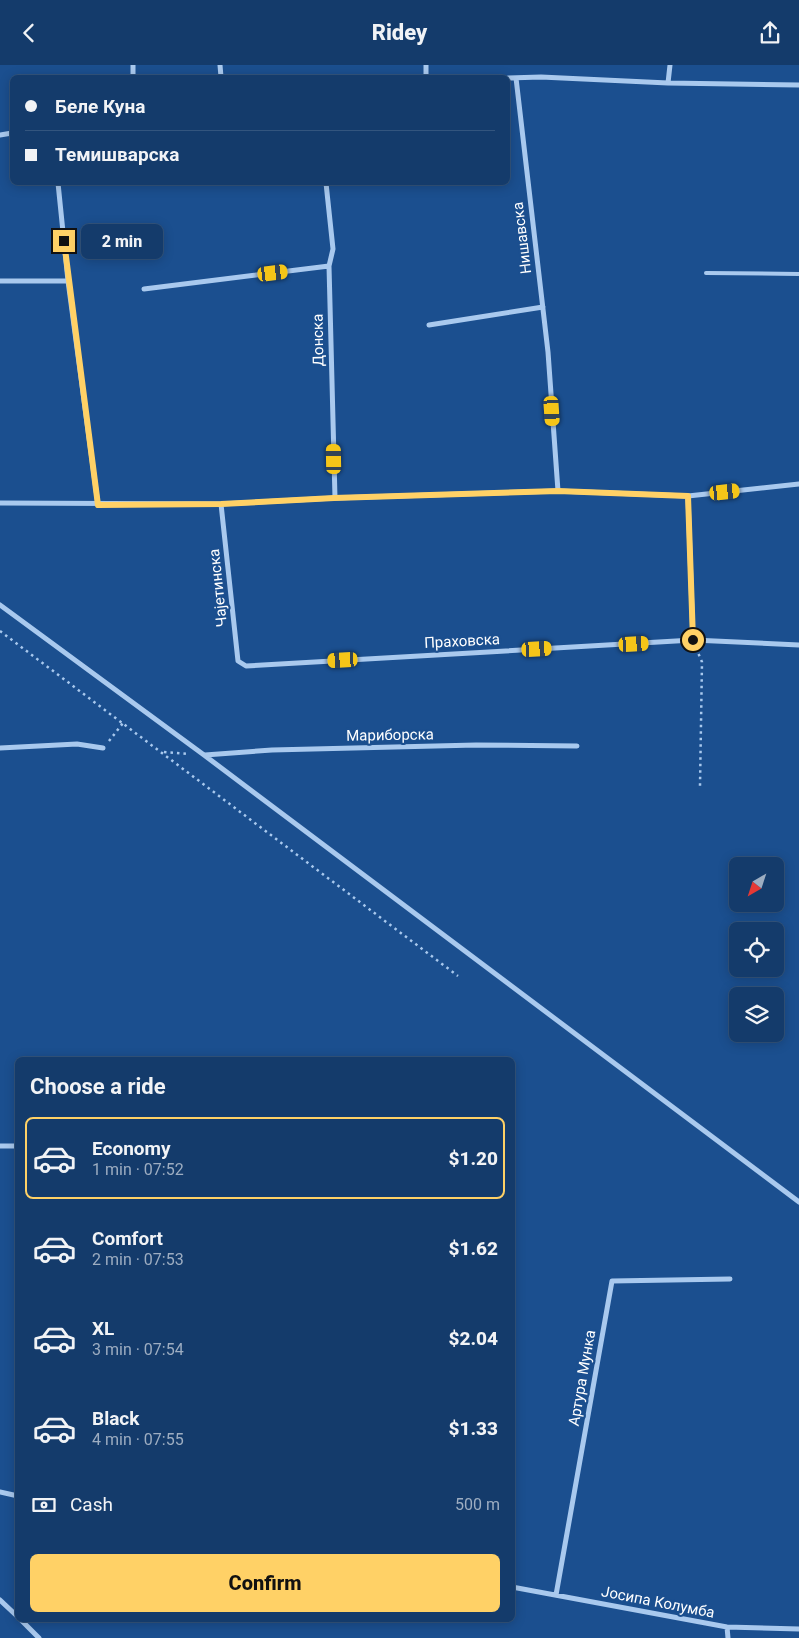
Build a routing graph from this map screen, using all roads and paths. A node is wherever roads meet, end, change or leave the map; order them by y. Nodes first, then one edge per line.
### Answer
1 (670, 65) edge
2 (510, 78) edge
3 (516, 78) junction
4 (668, 83) junction
5 (799, 85) edge
6 (58, 185) edge
7 (326, 185) edge
8 (329, 266) junction
9 (706, 273) dead end
10 (799, 274) edge
11 (0, 281) edge
12 (68, 281) junction
13 (144, 289) dead end
14 (543, 307) junction
15 (429, 325) dead end
16 (799, 484) edge
17 (558, 491) junction
18 (688, 496) junction
19 (334, 498) junction
20 (0, 503) edge
21 (221, 504) junction
22 (98, 505) junction
23 (0, 605) edge
24 (0, 631) edge
25 (693, 640) junction
26 (799, 645) edge
27 (246, 665) joint
28 (123, 723) junction
29 (577, 746) dead end
30 (0, 748) edge
31 (103, 748) joint
32 (162, 752) junction
33 (204, 755) junction
34 (700, 786) dead end
35 (458, 975) dead end
36 (15, 1146) edge
37 (0, 1147) edge
38 (799, 1202) edge
39 (730, 1279) dead end
40 (0, 1492) edge
41 (15, 1495) edge
42 (515, 1588) edge
43 (556, 1595) junction
44 (0, 1600) edge
45 (15, 1614) edge
46 (23, 1622) edge
47 (727, 1627) junction
48 (799, 1629) edge
49 (39, 1638) edge
50 (728, 1638) edge

1 - 4 street
2 - 3 street
3 - 4 street
3 - 14 street, Нишавска
4 - 5 street
6 - 12 street
7 - 8 street, Донска
8 - 13 street
8 - 19 street, Донска
9 - 10 lane
11 - 12 street
12 - 22 street
14 - 15 street
14 - 17 street, Нишавска
16 - 18 street
17 - 18 street
17 - 19 street
18 - 25 street
19 - 21 street
20 - 22 street
21 - 22 street
21 - 27 street, Чајетинска
23 - 33 street
24 - 28 path
25 - 26 street, Праховска
25 - 27 street, Праховска
25 - 34 path
28 - 31 path
28 - 32 path
29 - 33 street, Мариборска
30 - 31 street
32 - 33 path
32 - 35 path
33 - 38 street
36 - 37 street
39 - 43 street, Артура Мунка
40 - 41 street
42 - 43 street, Јосипа Колумба
43 - 47 street, Јосипа Колумба
44 - 45 street
46 - 49 street
47 - 48 street, Јосипа Колумба
47 - 50 street

